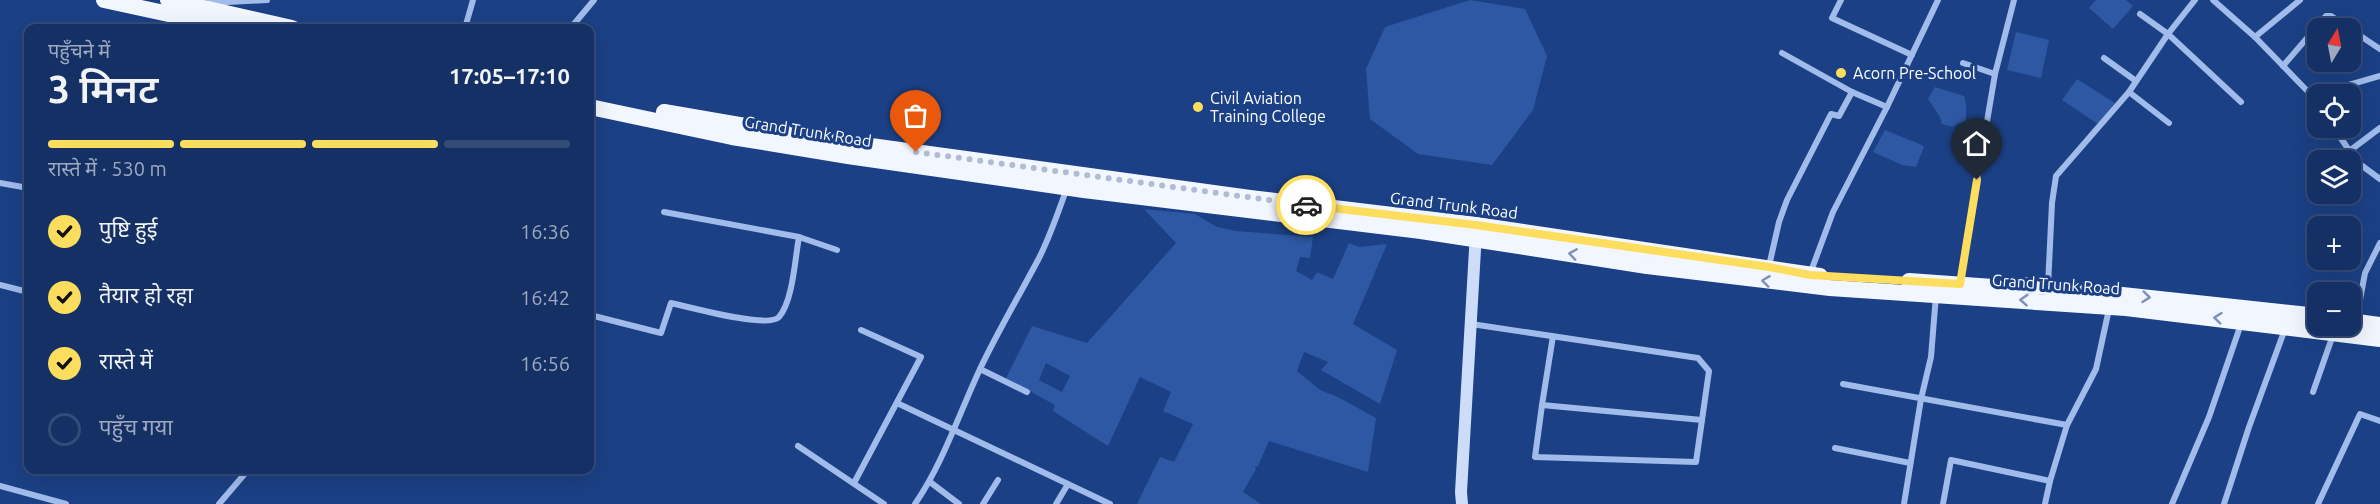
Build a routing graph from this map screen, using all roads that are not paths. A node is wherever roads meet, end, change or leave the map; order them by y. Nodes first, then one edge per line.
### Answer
1 (104, 0) edge
2 (168, 0) edge
3 (267, 0) edge
4 (473, 0) edge
5 (594, 0) edge
6 (1841, 0) edge
7 (1938, 0) edge
8 (2014, 0) edge
9 (2195, 0) edge
10 (2213, 0) edge
11 (2300, 0) edge
12 (204, 3) edge
13 (2140, 14) dead end
14 (215, 24) edge
15 (278, 24) edge
16 (466, 24) edge
17 (574, 24) edge
18 (2168, 34) junction
19 (2361, 36) edge
20 (2255, 37) junction
21 (2307, 38) edge
22 (2380, 49) edge
23 (1782, 53) dead end
24 (1912, 55) junction
25 (2104, 58) dead end
26 (1963, 63) dead end
27 (2283, 66) junction
28 (1995, 74) junction
29 (2380, 76) edge
30 (2136, 81) junction
31 (2352, 84) edge
32 (2307, 91) edge
33 (1852, 92) junction
34 (2129, 92) junction
35 (594, 97) edge
36 (2241, 102) dead end
37 (1887, 108) junction
38 (594, 109) edge
39 (2169, 123) dead end
40 (2380, 128) edge
41 (2351, 150) edge
42 (2361, 165) edge
43 (2380, 179) edge
44 (0, 183) edge
45 (24, 187) edge
46 (1067, 187) junction
47 (664, 212) dead end
48 (1476, 232) junction
49 (799, 237) junction
50 (2380, 243) edge
51 (837, 250) dead end
52 (1769, 267) junction
53 (1810, 275) junction
54 (0, 285) edge
55 (2048, 287) junction
56 (1960, 289) junction
57 (2361, 289) edge
58 (24, 291) edge
59 (1936, 294) junction
60 (2109, 306) junction
61 (2307, 315) edge
62 (594, 316) edge
63 (2242, 321) junction
64 (2361, 322) edge
65 (1470, 324) junction
66 (2286, 326) junction
67 (2380, 326) edge
68 (2307, 329) edge
69 (861, 330) dead end
70 (1553, 336) junction
71 (2334, 336) edge
72 (2361, 336) edge
73 (2380, 339) edge
74 (980, 369) junction
75 (1843, 384) dead end
76 (1027, 392) dead end
77 (2313, 392) dead end
78 (1921, 399) junction
79 (897, 403) junction
80 (1542, 405) junction
81 (1702, 420) junction
82 (2380, 421) edge
83 (2067, 425) junction
84 (952, 428) junction
85 (798, 446) dead end
86 (1835, 448) dead end
87 (1910, 464) junction
88 (245, 474) edge
89 (998, 480) dead end
90 (2050, 481) junction
91 (930, 482) junction
92 (854, 483) junction
93 (1068, 484) junction
94 (0, 486) edge
95 (66, 504) edge
96 (219, 504) edge
97 (884, 504) edge
98 (915, 504) edge
99 (959, 504) edge
100 (983, 504) edge
101 (1056, 504) edge
102 (1110, 504) edge
103 (1462, 504) edge
104 (1904, 504) edge
105 (1943, 504) edge
106 (2045, 504) edge
107 (2172, 504) edge
108 (2224, 504) edge
109 (2318, 504) edge

1 - 14 highway
2 - 12 highway
3 - 12 street
4 - 16 street
5 - 17 street
6 - 24 street
7 - 24 street
8 - 28 street
9 - 18 street
10 - 20 street
11 - 20 street
12 - 15 highway
13 - 18 street
18 - 30 street
18 - 36 street
19 - 22 street
20 - 27 street
21 - 27 street
23 - 33 street
24 - 37 street
25 - 30 street
26 - 28 street
27 - 32 street
28 - 56 street
29 - 31 street
30 - 34 street
33 - 37 street
33 - 52 street
34 - 39 street
34 - 55 street
35 - 48 highway, Grand Trunk Road
37 - 53 street
38 - 46 highway, Grand Trunk Road
40 - 41 street
42 - 43 street
44 - 45 street
46 - 48 highway, Grand Trunk Road
46 - 74 street
47 - 49 street
48 - 52 highway, Grand Trunk Road
59 -> 48 highway, Grand Trunk Road
48 - 65 main road
49 - 51 street
49 - 62 street
50 - 57 street
52 - 53 highway, Grand Trunk Road
53 - 56 highway, Grand Trunk Road
54 - 58 street
55 - 56 highway, Grand Trunk Road
55 -> 61 highway, Grand Trunk Road
56 - 59 highway, Grand Trunk Road
60 -> 56 highway, Grand Trunk Road
59 - 78 street
63 -> 60 highway, Grand Trunk Road
60 - 83 street
63 - 66 highway, Grand Trunk Road
63 - 107 street
64 - 67 highway
65 - 70 street
65 - 103 main road
66 - 68 highway, Grand Trunk Road
66 - 108 street
69 - 79 street
70 - 80 street
70 - 81 street
71 - 77 street
72 - 73 highway, Grand Trunk Road
74 - 76 street
74 - 84 street
75 - 78 street
78 - 83 street
78 - 87 street
79 - 84 street
79 - 92 street
80 - 81 street
80 - 81 street
82 - 109 street
83 - 90 street
84 - 91 street
84 - 93 street
85 - 92 street
86 - 87 street
87 - 104 street
88 - 96 street
89 - 100 street
90 - 105 street
90 - 106 street
91 - 98 street
91 - 99 street
92 - 97 street
93 - 101 street
93 - 102 street
94 - 95 street

